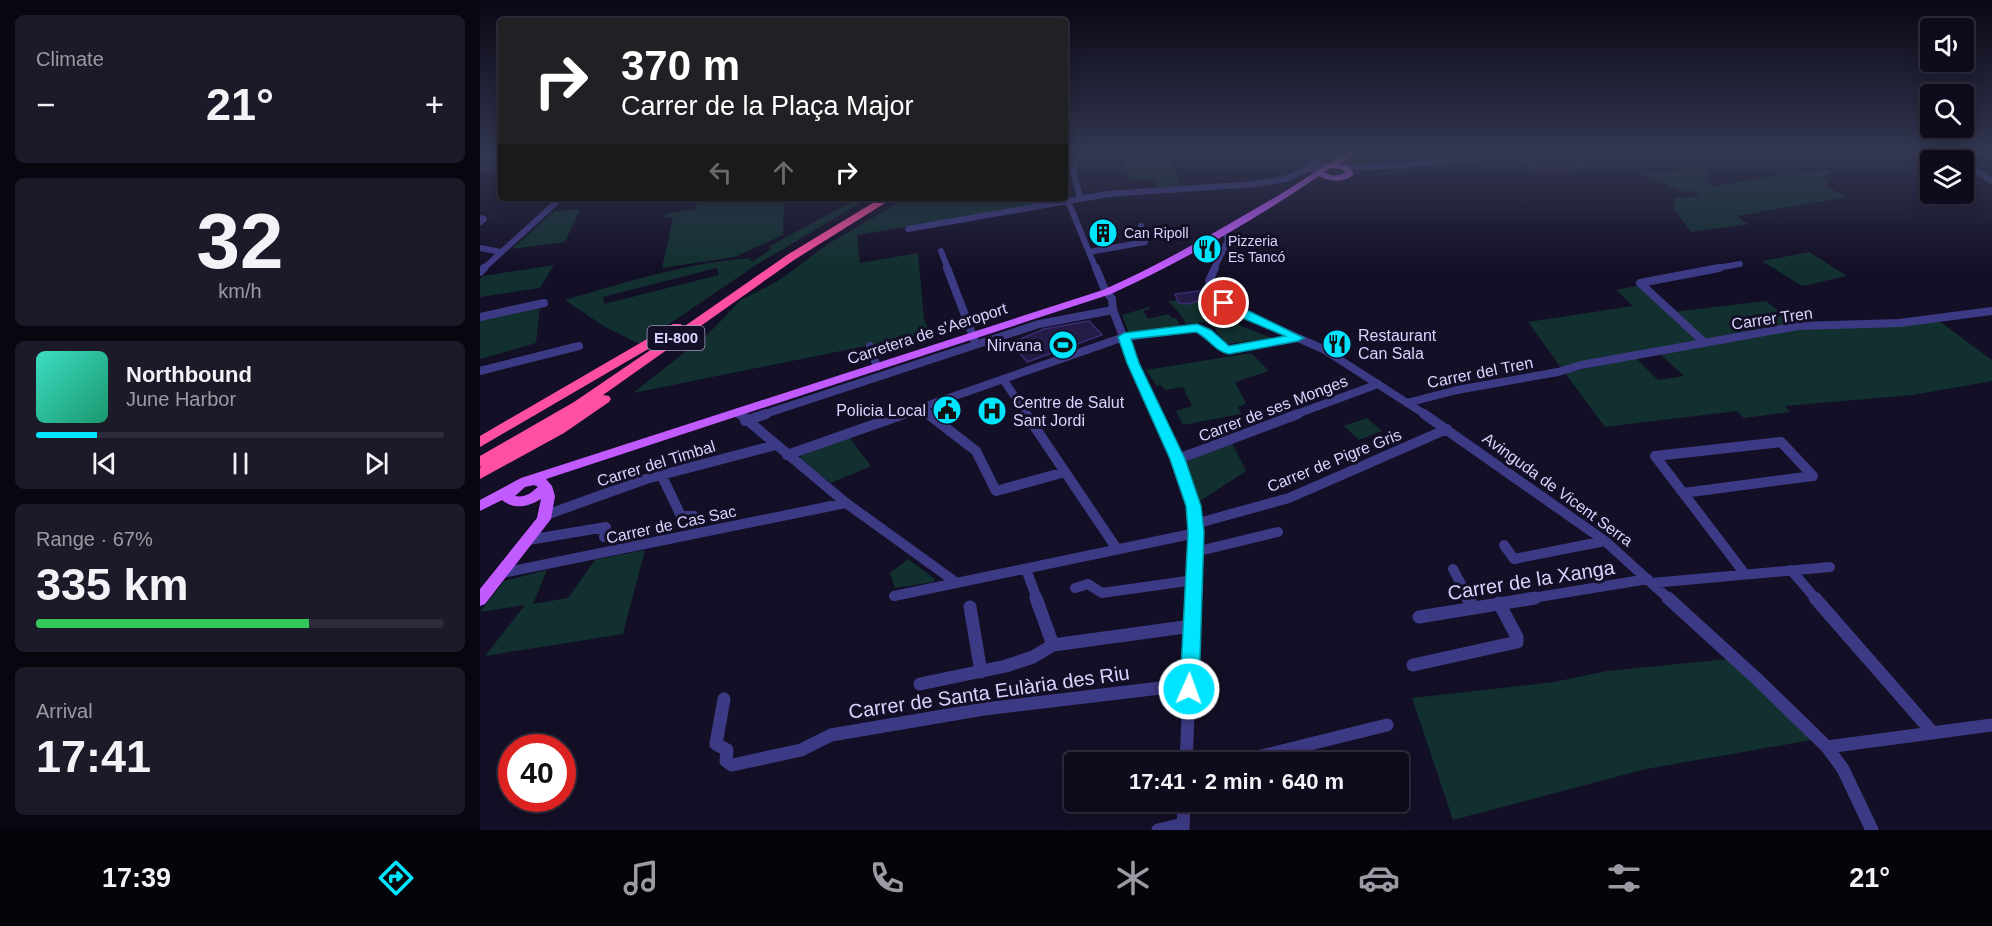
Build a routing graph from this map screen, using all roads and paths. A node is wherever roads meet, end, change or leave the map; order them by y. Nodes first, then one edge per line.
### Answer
1 (1078, 192) edge
2 (1127, 192) edge
3 (1288, 192) edge
4 (1080, 198) junction
5 (558, 201) edge
6 (872, 201) edge
7 (883, 201) edge
8 (1068, 201) junction
9 (1141, 226) dead end
10 (908, 229) dead end
11 (1225, 230) junction
12 (480, 248) edge
13 (941, 251) dead end
14 (501, 252) junction
15 (1089, 252) junction
16 (1740, 264) dead end
17 (480, 272) edge
18 (1107, 292) junction
19 (544, 303) dead end
20 (1113, 310) junction
21 (1992, 311) edge
22 (480, 317) edge
23 (703, 318) junction
24 (677, 327) junction
25 (1124, 337) junction
26 (1298, 338) junction
27 (975, 340) junction
28 (1705, 343) junction
29 (579, 346) dead end
30 (870, 346) dead end
31 (877, 367) junction
32 (480, 371) edge
33 (1558, 372) joint
34 (1003, 379) junction
35 (1378, 384) junction
36 (1407, 403) junction
37 (920, 408) junction
38 (741, 416) junction
39 (1447, 429) junction
40 (480, 442) edge
41 (776, 445) junction
42 (480, 453) edge
43 (787, 455) junction
44 (1178, 459) junction
45 (480, 462) edge
46 (564, 467) junction
47 (1065, 472) junction
48 (480, 474) edge
49 (661, 474) junction
50 (522, 483) junction
51 (545, 485) junction
52 (1683, 493) junction
53 (510, 500) junction
54 (525, 501) junction
55 (846, 503) junction
56 (480, 506) edge
57 (546, 511) junction
58 (694, 516) dead end
59 (1196, 528) junction
60 (1278, 532) dead end
61 (604, 537) dead end
62 (528, 540) junction
63 (1605, 540) junction
64 (1503, 545) dead end
65 (1118, 549) junction
66 (1195, 552) junction
67 (1830, 567) dead end
68 (1026, 568) junction
69 (1453, 569) dead end
70 (1791, 570) junction
71 (502, 573) junction
72 (1745, 574) junction
73 (1194, 580) junction
74 (1650, 581) junction
75 (957, 583) junction
76 (1075, 588) dead end
77 (894, 596) dead end
78 (480, 600) edge
79 (1499, 603) junction
80 (970, 606) dead end
81 (1473, 608) junction
82 (1419, 616) dead end
83 (1192, 626) junction
84 (1053, 645) junction
85 (1413, 665) dead end
86 (981, 672) junction
87 (920, 684) dead end
88 (1189, 689) junction
89 (724, 699) dead end
90 (1387, 725) dead end
91 (1992, 725) edge
92 (1933, 733) junction
93 (1827, 747) junction
94 (1186, 752) edge
95 (1278, 752) edge
96 (1184, 812) edge
97 (1183, 827) edge
98 (1158, 830) edge
99 (1872, 830) edge

1 - 4 street
2 - 4 street
3 - 11 main road, Carretera de s'Aeroport
4 - 8 street
5 - 14 street
6 - 24 highway, EI-800
7 - 23 highway, EI-800
8 - 10 street
8 - 15 street
9 - 15 street
11 - 18 main road, Carretera de s'Aeroport
11 - 26 street, Avinguda de Vicent Serra
12 - 14 street
13 - 27 street
14 - 17 street
15 - 18 street
16 - 28 street
18 - 20 street
18 - 27 main road, Carretera de s'Aeroport
19 - 22 street
20 - 25 street
20 - 27 street, Carretera de s'Aeroport
21 - 28 street, Carrer Tren
23 - 45 highway, EI-800
23 - 48 highway
24 - 40 highway
24 - 42 highway, EI-800
25 - 26 street
25 - 34 street
25 - 44 street
26 - 35 street, Avinguda de Vicent Serra
27 - 31 main road, Carretera de s'Aeroport
27 - 38 street, Carretera de s'Aeroport
28 - 33 street, Carrer Tren
29 - 32 street
30 - 31 street
31 - 38 main road, Carretera de s'Aeroport
33 - 36 street, Carrer del Tren
34 - 37 street
34 - 47 street
35 - 36 street, Avinguda de Vicent Serra
35 - 44 street, Carrer de ses Monges
36 - 39 street, Avinguda de Vicent Serra
37 - 43 street
37 - 47 street
38 - 41 street
38 - 46 main road, Carretera de s'Aeroport
39 - 59 street, Carrer de Pigre Gris
39 - 63 street, Avinguda de Vicent Serra
41 - 43 street
41 - 49 street, Carrer del Timbal
43 - 55 street
44 - 59 street
46 - 50 main road, Carretera de s'Aeroport
46 - 51 main road
47 - 65 street
49 - 57 street, Carrer del Timbal
49 - 58 street
50 - 51 main road
50 - 53 main road
50 - 56 main road, Carretera de s'Aeroport
51 - 54 main road
51 - 57 main road
52 - 52 street
52 - 72 street
53 - 54 main road
53 - 56 main road
54 - 57 main road
55 - 71 street, Carrer de Cas Sac
55 - 75 street
57 - 62 main road
59 - 65 street, Carrer de Pigre Gris
59 - 66 street
60 - 66 street
61 - 62 street
62 - 71 main road
63 - 64 street
63 - 74 street, Avinguda de Vicent Serra
65 - 68 street, Carrer de Pigre Gris
66 - 73 street
67 - 70 street, Carrer de la Xanga
68 - 75 street, Carrer de Pigre Gris
68 - 84 street
69 - 81 street
70 - 72 street, Carrer de la Xanga
70 - 92 street
71 - 78 main road
72 - 74 street, Carrer de la Xanga
73 - 76 street
73 - 83 street
74 - 79 street, Carrer de la Xanga
74 - 93 street, Avinguda de Vicent Serra
75 - 77 street, Carrer de Pigre Gris
79 - 81 street, Carrer de la Xanga
79 - 85 street
80 - 86 street
81 - 82 street, Carrer de la Xanga
83 - 84 street
83 - 88 street
84 - 86 street
86 - 87 street
88 - 89 street, Carrer de Santa Eulària des Riu
88 - 94 street
90 - 95 street
91 - 92 street
92 - 93 street
93 - 99 street, Avinguda de Vicent Serra
96 - 97 street
97 - 98 street

